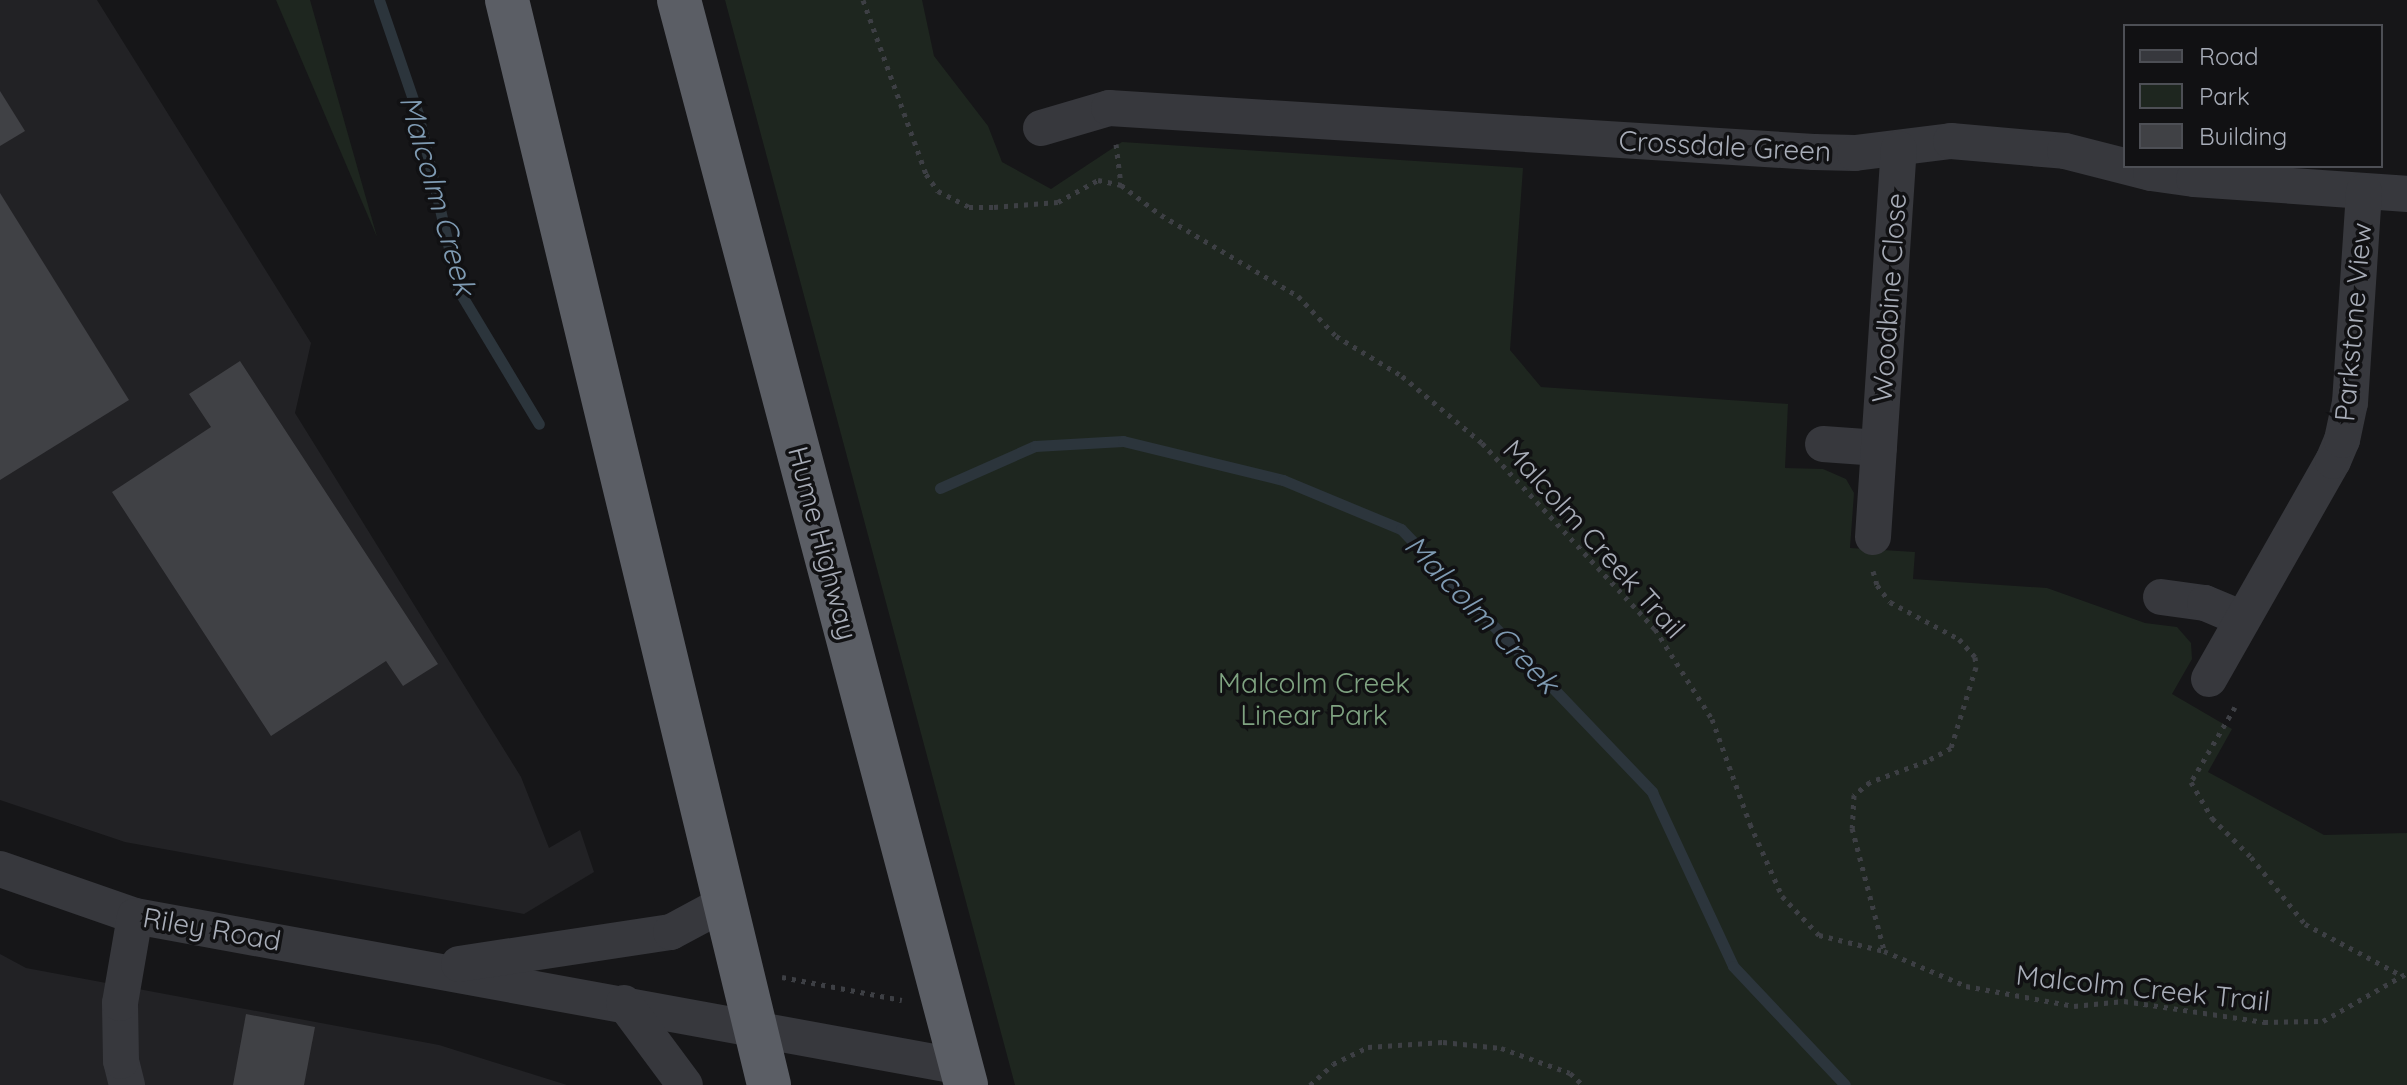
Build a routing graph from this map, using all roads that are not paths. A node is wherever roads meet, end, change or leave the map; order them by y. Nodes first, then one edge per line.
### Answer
1 (507, 0) edge
2 (679, 0) edge
3 (1041, 128) dead end
4 (1899, 149) junction
5 (2123, 165) edge
6 (2138, 168) edge
7 (2364, 191) junction
8 (2407, 194) edge
9 (1823, 444) dead end
10 (1879, 448) junction
11 (1873, 537) road end
12 (2161, 597) dead end
13 (2243, 619) junction
14 (2209, 679) road end
15 (0, 869) edge
16 (725, 903) junction
17 (135, 916) junction
18 (430, 968) junction
19 (624, 1003) junction
20 (755, 1028) junction
21 (964, 1076) edge
22 (127, 1085) edge
23 (685, 1085) edge
24 (769, 1085) edge

1 - 16 highway
2 - 21 highway, Hume Highway
3 - 4 street, Crossdale Green
4 - 5 street, Crossdale Green
4 - 10 street, Woodbine Close
6 - 7 street, Crossdale Green
7 - 8 street, Crossdale Green
7 - 13 street, Parkstone View
9 - 10 street
10 - 11 street, Woodbine Close
12 - 13 street
13 - 14 street, Parkstone View
15 - 17 street, Riley Road
16 - 18 street, Riley Road
16 - 20 highway
17 - 18 street, Riley Road
17 - 22 street
18 - 19 street, Riley Road
19 - 20 street, Riley Road
19 - 23 street
20 - 21 street, Riley Road
20 - 24 highway

